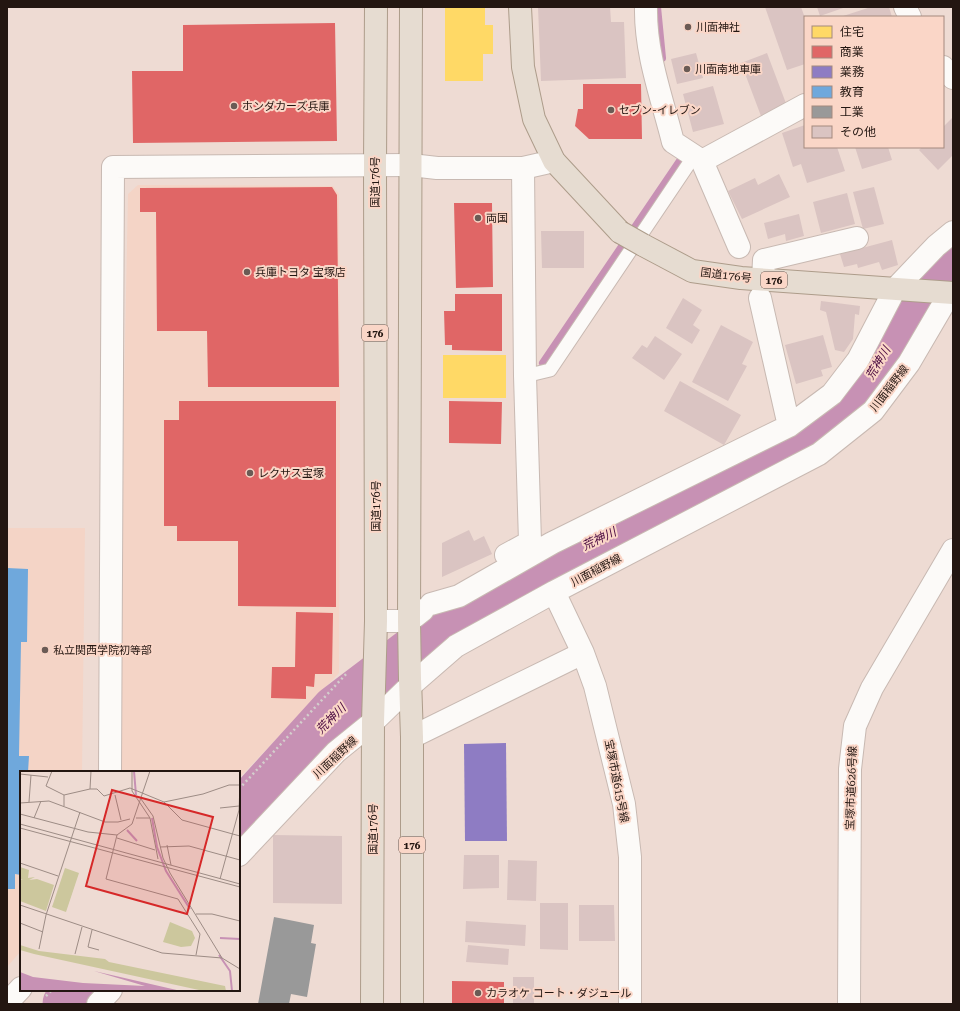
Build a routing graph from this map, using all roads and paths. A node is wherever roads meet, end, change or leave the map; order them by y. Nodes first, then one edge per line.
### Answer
1 (376, 7) edge
2 (411, 7) edge
3 (520, 7) edge
4 (646, 7) edge
5 (905, 7) edge
6 (910, 16) edge
7 (944, 68) edge
8 (953, 78) edge
9 (804, 105) edge
10 (698, 158) junction
11 (554, 161) junction
12 (375, 165) junction
13 (410, 165) junction
14 (523, 168) junction
15 (953, 232) edge
16 (856, 238) dead end
17 (739, 247) dead end
18 (762, 289) junction
19 (903, 289) junction
20 (948, 293) edge
21 (525, 376) junction
22 (789, 426) junction
23 (953, 550) edge
24 (554, 592) junction
25 (431, 604) junction
26 (376, 621) junction
27 (410, 629) junction
28 (583, 653) junction
29 (349, 671) dead end
30 (410, 682) junction
31 (374, 714) junction
32 (412, 737) junction
33 (110, 771) edge
34 (240, 788) edge
35 (240, 854) edge
36 (20, 989) edge
37 (110, 991) edge
38 (7, 1003) edge
39 (98, 1004) edge
40 (372, 1004) edge
41 (412, 1004) edge
42 (630, 1004) edge
43 (849, 1004) edge

1 - 12 highway, 国道176号 / 176
2 - 13 highway, 176
3 - 11 highway, 国道176号 / 176
4 - 10 street
5 - 6 street
7 - 8 street
9 - 10 street
10 - 17 street
10 - 21 lane
11 - 14 street
11 - 18 highway, 国道176号 / 176, bridge
12 - 13 street
12 - 26 highway, 国道176号 / 176
12 - 33 street
13 - 14 street
13 - 27 highway, 176
14 - 21 street
15 - 19 street
16 - 18 street
18 - 19 highway, 国道176号 / 176
18 - 22 street
19 - 20 highway, 国道176号 / 176
19 - 22 street
20 - 24 street, 川面稲野線
21 - 25 street
22 - 25 street
23 - 43 street, 宝塚市道626号線
24 - 28 street, 宝塚市道615号線
24 - 30 street, 川面稲野線
25 - 27 street
26 - 27 street
26 - 31 highway, 国道176号 / 176
27 - 30 highway, 176
28 - 32 street
28 - 42 street, 宝塚市道615号線
29 - 34 path
30 - 31 street, 川面稲野線
30 - 32 highway, 176
31 - 35 street, 川面稲野線
31 - 40 highway, 国道176号 / 176
32 - 41 highway, 176
36 - 38 street
37 - 39 street

